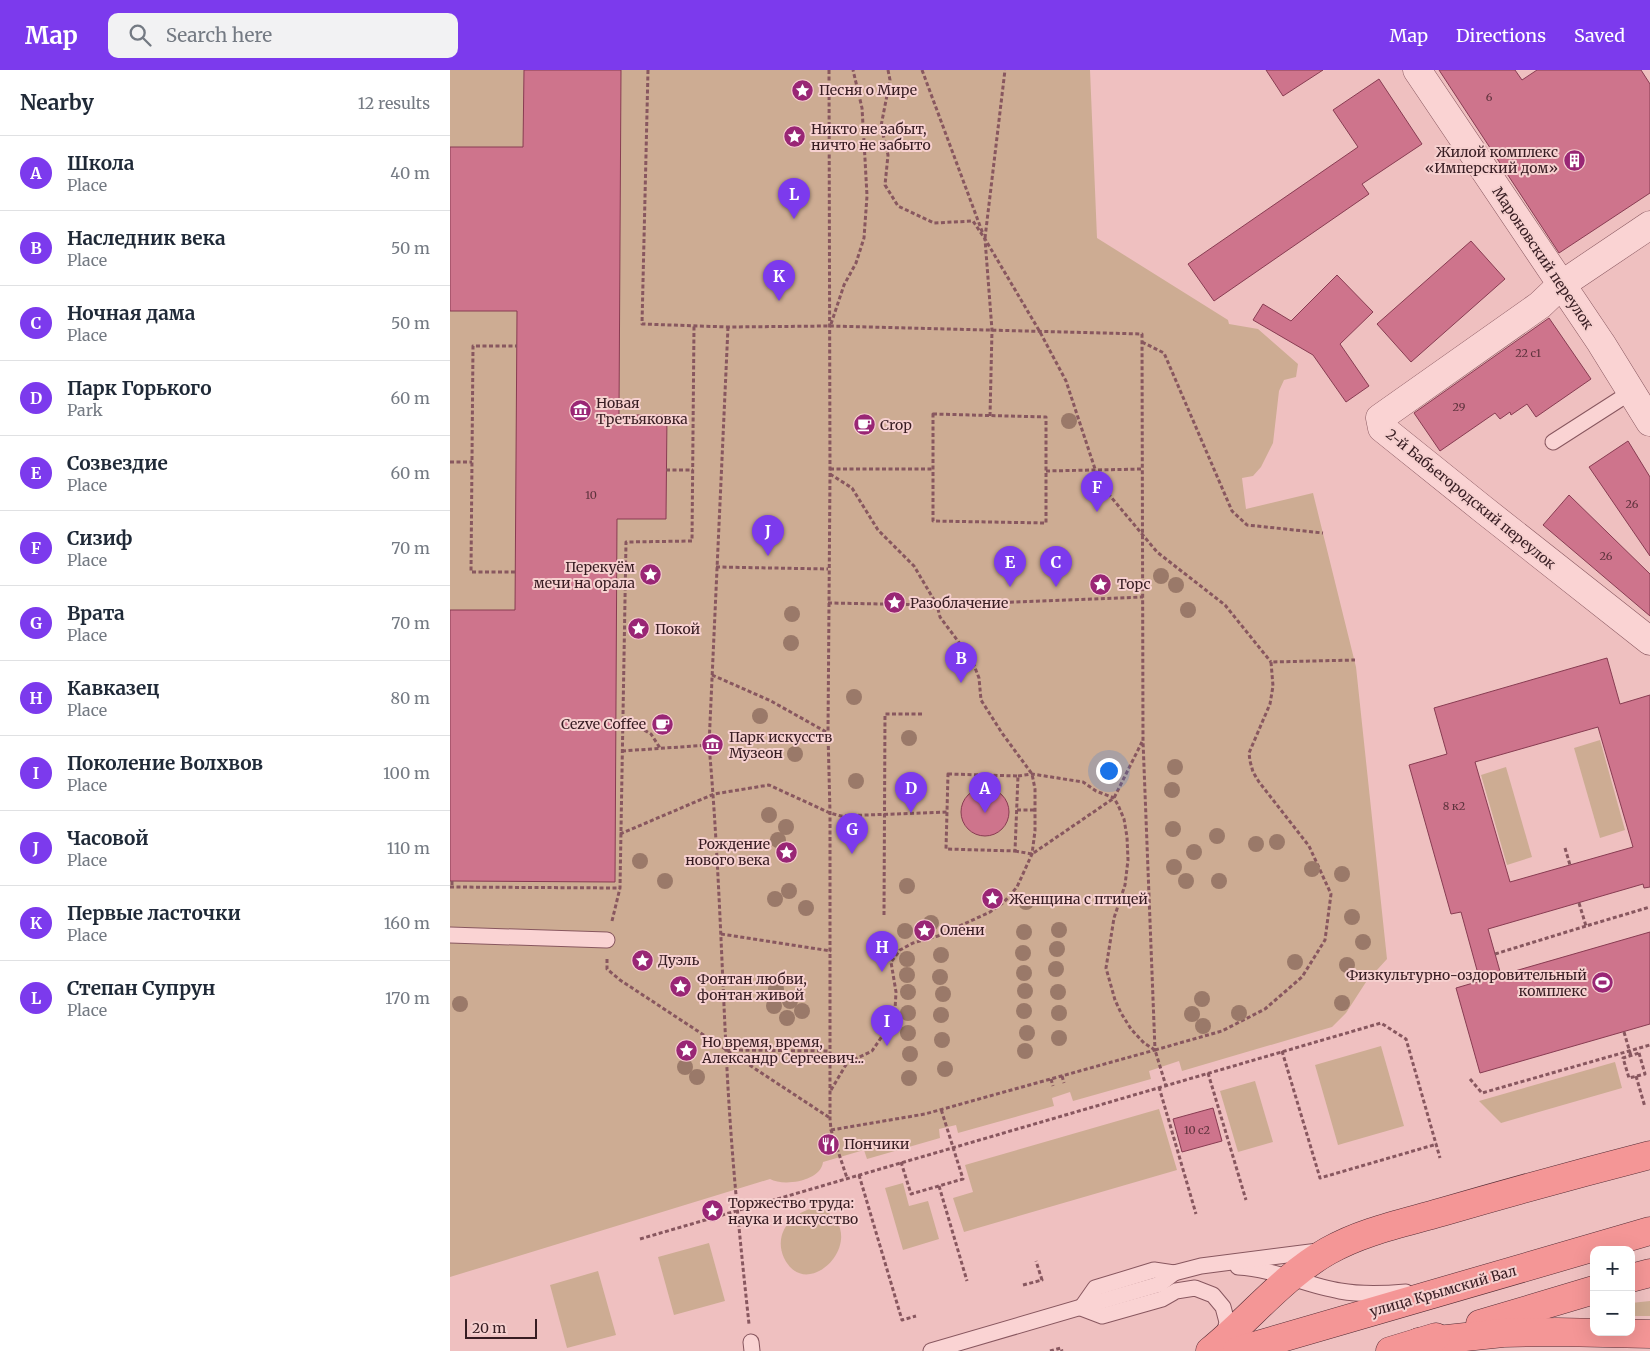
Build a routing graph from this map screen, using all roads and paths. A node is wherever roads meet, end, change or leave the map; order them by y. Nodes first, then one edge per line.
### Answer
1 (648, 70) edge
2 (829, 70) edge
3 (853, 70) edge
4 (888, 70) edge
5 (922, 70) edge
6 (1005, 70) edge
7 (1417, 70) edge
8 (1650, 225) edge
9 (985, 239) junction
10 (1561, 284) junction
11 (694, 326) junction
12 (830, 326) junction
13 (728, 328) junction
14 (992, 330) junction
15 (1040, 332) junction
16 (1142, 342) junction
17 (517, 346) dead end
18 (1632, 392) junction
19 (990, 416) junction
20 (1650, 422) edge
21 (1553, 442) dead end
22 (450, 462) edge
23 (472, 462) junction
24 (830, 469) junction
25 (932, 469) junction
26 (1094, 469) junction
27 (1142, 469) junction
28 (666, 470) dead end
29 (692, 470) junction
30 (1046, 470) junction
31 (830, 474) junction
32 (1323, 533) dead end
33 (1143, 535) junction
34 (716, 567) junction
35 (828, 569) junction
36 (515, 572) dead end
37 (1143, 597) junction
38 (828, 603) junction
39 (937, 605) junction
40 (1650, 641) edge
41 (1355, 660) dead end
42 (1271, 662) junction
43 (712, 675) junction
44 (922, 714) dead end
45 (622, 718) junction
46 (828, 733) junction
47 (1142, 741) junction
48 (709, 745) junction
49 (660, 748) junction
50 (622, 751) junction
51 (1032, 774) junction
52 (1018, 776) junction
53 (714, 794) junction
54 (1114, 798) junction
55 (1017, 810) junction
56 (1036, 810) junction
57 (947, 812) junction
58 (830, 813) junction
59 (885, 813) junction
60 (620, 834) junction
61 (1565, 848) dead end
62 (1015, 851) junction
63 (1032, 854) junction
64 (1570, 865) dead end
65 (452, 881) dead end
66 (451, 887) edge
67 (620, 888) junction
68 (1579, 902) dead end
69 (1650, 907) edge
70 (884, 914) dead end
71 (1586, 926) junction
72 (450, 934) edge
73 (721, 934) junction
74 (607, 940) junction
75 (831, 951) junction
76 (1494, 954) dead end
77 (1624, 1032) dead end
78 (1650, 1045) edge
79 (726, 1050) junction
80 (1155, 1050) junction
81 (1630, 1050) junction
82 (830, 1051) junction
83 (1282, 1051) junction
84 (1631, 1056) junction
85 (1208, 1073) junction
86 (1062, 1076) junction
87 (1636, 1076) junction
88 (1051, 1079) junction
89 (1470, 1079) dead end
90 (1064, 1083) dead end
91 (1053, 1086) dead end
92 (1166, 1086) junction
93 (1158, 1087) junction
94 (831, 1090) junction
95 (1645, 1107) dead end
96 (942, 1109) junction
97 (830, 1119) junction
98 (831, 1130) junction
99 (1437, 1144) junction
100 (953, 1147) junction
101 (1650, 1155) edge
102 (1440, 1158) dead end
103 (901, 1162) junction
104 (859, 1174) junction
105 (847, 1178) junction
106 (939, 1186) junction
107 (1246, 1200) dead end
108 (737, 1210) junction
109 (1196, 1214) dead end
110 (1650, 1231) edge
111 (640, 1238) dead end
112 (1330, 1250) junction
113 (1036, 1261) dead end
114 (1200, 1266) junction
115 (1174, 1272) junction
116 (1650, 1273) edge
117 (1291, 1277) junction
118 (1635, 1277) edge
119 (967, 1281) dead end
120 (1160, 1284) junction
121 (1023, 1286) dead end
122 (1450, 1289) junction
123 (1176, 1291) junction
124 (1591, 1291) edge
125 (1081, 1308) junction
126 (916, 1316) dead end
127 (1650, 1334) edge
128 (1419, 1342) junction
129 (752, 1347) edge
130 (1223, 1348) edge
131 (931, 1351) edge
132 (1050, 1351) edge
133 (1062, 1351) edge
134 (1390, 1351) edge

1 - 11 path
2 - 12 path
3 - 12 path
4 - 9 path
5 - 9 path
6 - 9 path
7 - 10 street, Мароновский переулок
8 - 10 street
9 - 14 path
9 - 15 path
10 - 18 street, Мароновский переулок
10 - 40 street, 2-й Бабьегородский переулок
11 - 13 path
11 - 29 path
12 - 13 path
12 - 14 path
12 - 24 path
13 - 34 path
14 - 15 path
14 - 19 path
15 - 16 path
15 - 26 path
16 - 27 path
16 - 32 path
17 - 23 path
18 - 20 street, Мароновский переулок
18 - 21 lane
19 - 25 path
19 - 30 path
22 - 23 path
23 - 36 path
24 - 25 path
24 - 31 path
25 - 30 path
26 - 27 path
26 - 30 path
26 - 33 path
27 - 33 path
28 - 29 path
29 - 45 path
31 - 35 path
31 - 39 path
33 - 37 path
33 - 42 path
34 - 35 path
34 - 43 path
35 - 38 path
37 - 39 path
37 - 47 path
38 - 39 path
38 - 46 path
39 - 51 path
41 - 42 path
42 - 80 path
43 - 46 path
43 - 48 path
44 - 59 path
45 - 49 path
45 - 50 path
46 - 58 path
47 - 54 path
47 - 80 path
48 - 49 path
48 - 53 path
49 - 50 path
50 - 60 path
51 - 52 path
51 - 54 path
51 - 56 path
52 - 55 path
52 - 57 path
53 - 58 path
53 - 60 path
53 - 73 path
54 - 63 path
54 - 80 path
55 - 56 path
55 - 62 path
56 - 63 path
57 - 59 path
57 - 62 path
58 - 59 path
58 - 75 path
59 - 70 path
60 - 67 path
61 - 64 path
62 - 63 path
63 - 94 path
65 - 66 path
66 - 67 path
67 - 74 path
68 - 71 path
69 - 71 path
71 - 76 path
72 - 74 lane
73 - 75 path
73 - 79 path
74 - 79 path
75 - 82 path
77 - 81 path
78 - 81 path
79 - 82 path
79 - 97 path
79 - 108 path
80 - 86 path
80 - 92 path
81 - 84 path
81 - 89 path
82 - 94 path
83 - 85 path
83 - 99 path
83 - 99 path
84 - 87 path
84 - 87 path
85 - 92 path
85 - 107 path
86 - 88 path
86 - 90 path
87 - 95 path
88 - 91 path
88 - 96 path
92 - 93 path
93 - 100 path
93 - 109 path
94 - 97 path
96 - 98 path
96 - 100 path
97 - 98 path
98 - 105 path
99 - 102 path
100 - 103 path
100 - 106 path
101 - 112 main road
103 - 104 path
103 - 106 path
104 - 105 path
104 - 126 path
105 - 108 path
106 - 119 path
108 - 111 path
108 - 129 path
110 - 122 main road, улица Крымский Вал
112 - 114 lane
112 - 117 main road
113 - 121 path
114 - 115 lane
114 - 117 lane
115 - 120 lane
115 - 125 lane
116 - 118 main road
117 - 122 lane
117 - 130 main road
120 - 123 lane
120 - 125 lane
122 - 130 main road, улица Крымский Вал
123 - 125 lane
123 - 130 lane
124 - 128 main road
125 - 131 lane
127 - 128 main road
128 - 134 main road
132 - 133 path

